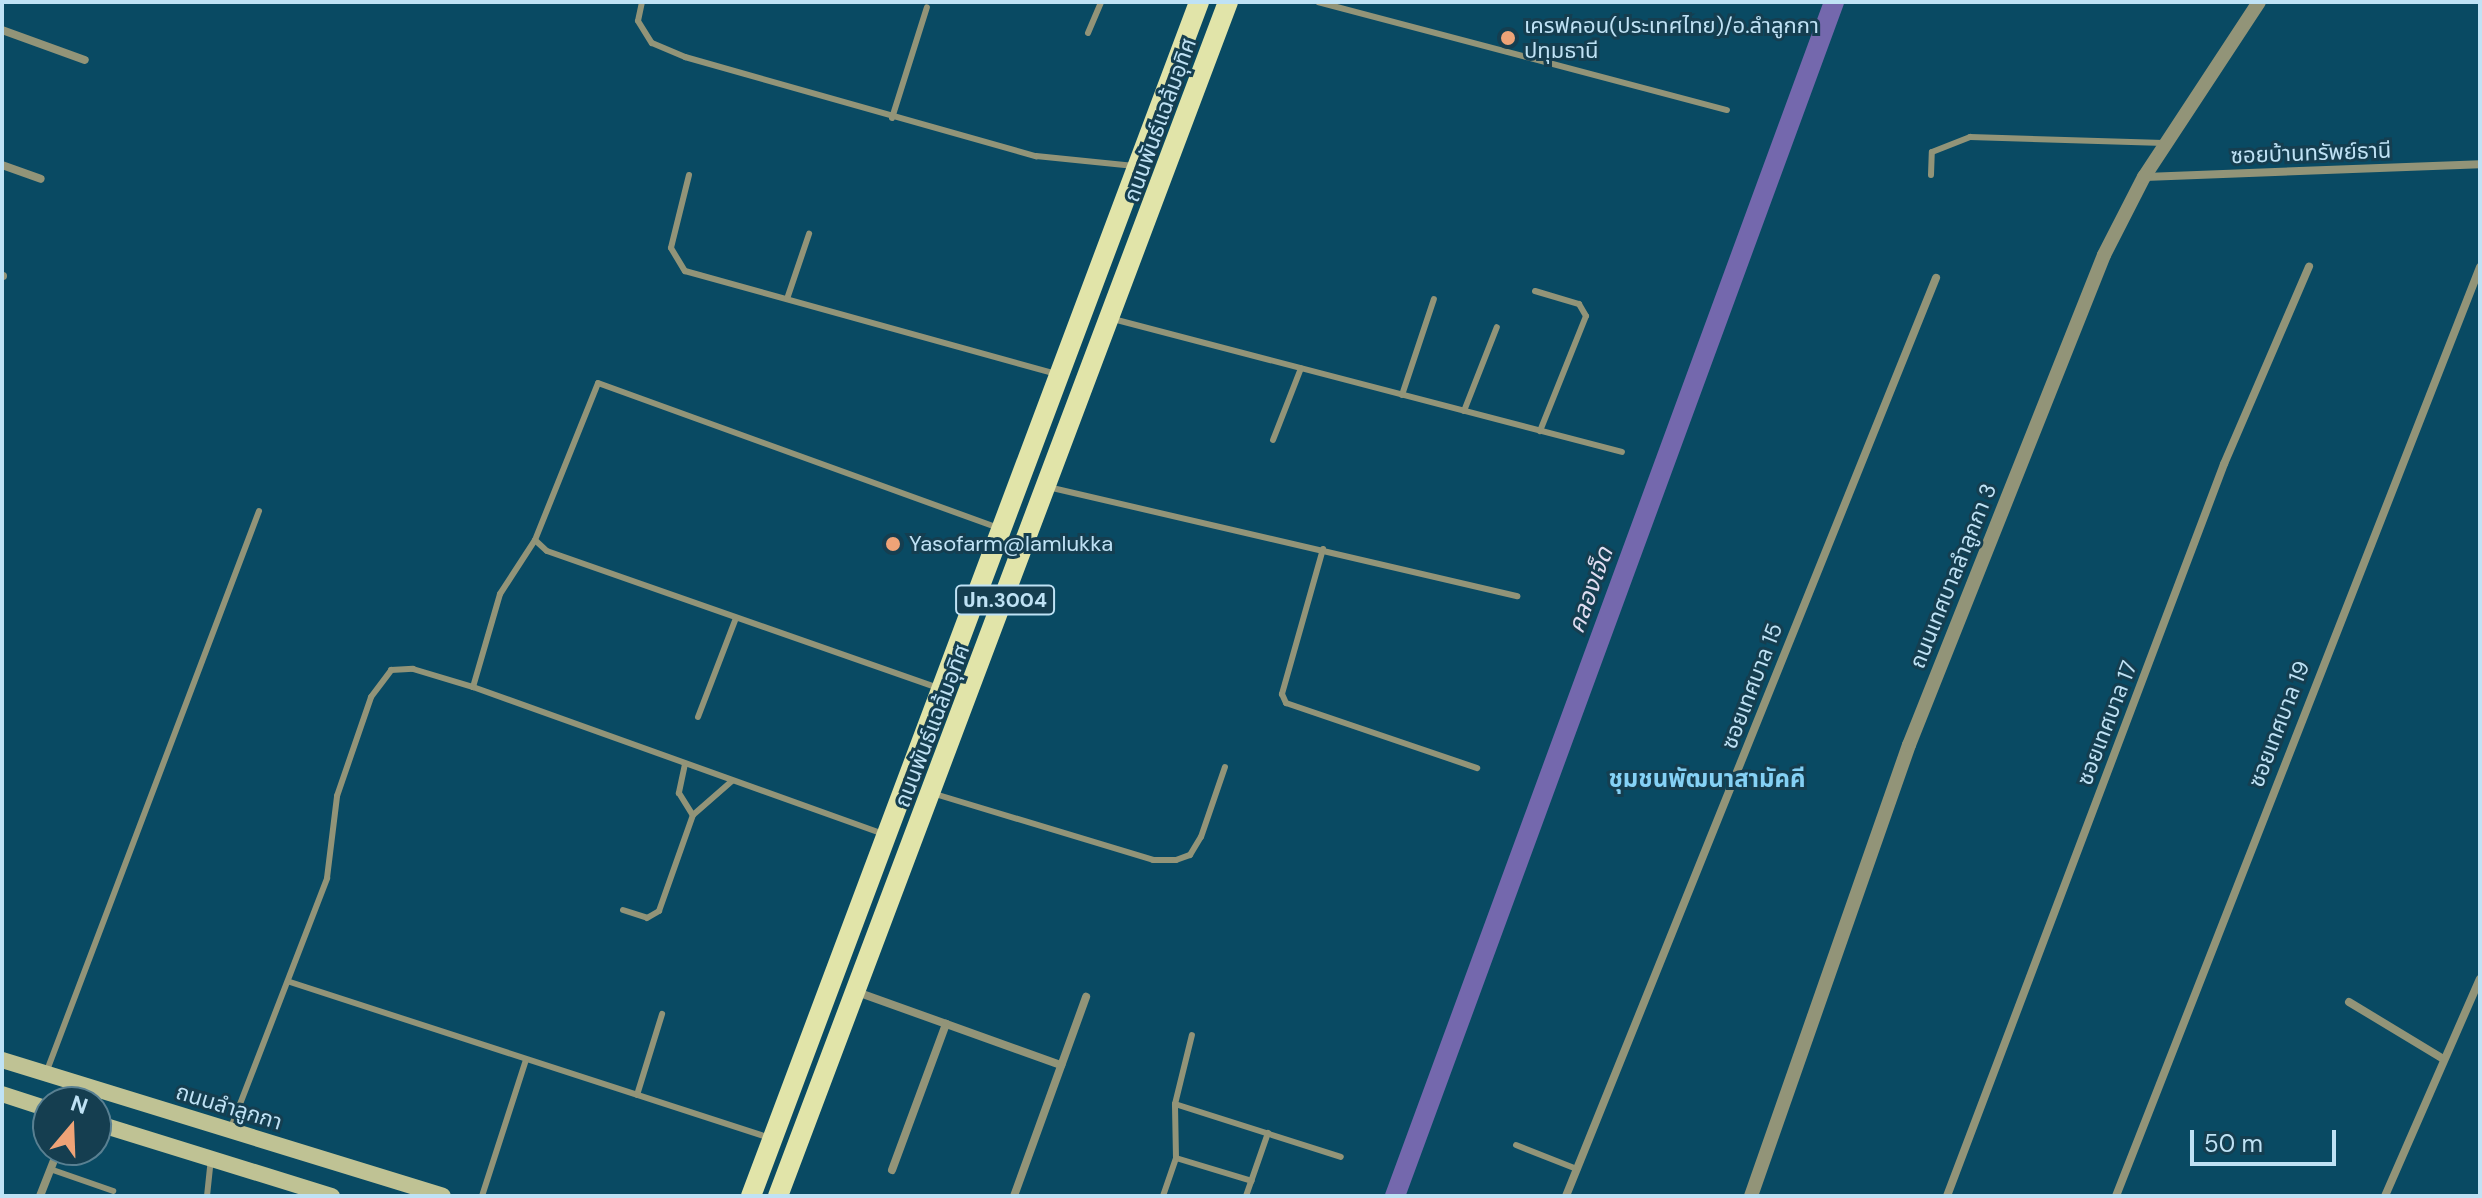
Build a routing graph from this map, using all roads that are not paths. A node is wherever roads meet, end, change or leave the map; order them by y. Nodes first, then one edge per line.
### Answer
1 (642, 2) edge
2 (1101, 2) edge
3 (1199, 2) edge
4 (1228, 2) edge
5 (1318, 2) edge
6 (2259, 2) edge
7 (927, 7) dead end
8 (2, 30) edge
9 (1088, 33) dead end
10 (85, 60) dead end
11 (1727, 110) dead end
12 (892, 118) junction
13 (2166, 143) junction
14 (2480, 164) edge
15 (2, 165) edge
16 (1140, 167) junction
17 (689, 175) dead end
18 (1931, 175) dead end
19 (2144, 177) junction
20 (41, 179) dead end
21 (809, 234) dead end
22 (2309, 267) dead end
23 (2480, 267) edge
24 (1936, 278) dead end
25 (1535, 291) dead end
26 (787, 299) junction
27 (1434, 299) dead end
28 (1113, 319) junction
29 (1497, 327) dead end
30 (1301, 368) junction
31 (1064, 377) junction
32 (1402, 395) junction
33 (1464, 411) junction
34 (1540, 431) junction
35 (1273, 440) dead end
36 (1622, 452) dead end
37 (1048, 487) junction
38 (259, 511) dead end
39 (1006, 530) junction
40 (535, 540) junction
41 (1323, 549) junction
42 (1518, 596) dead end
43 (736, 618) junction
44 (473, 687) junction
45 (946, 691) junction
46 (698, 717) dead end
47 (685, 764) junction
48 (1225, 767) dead end
49 (1477, 768) dead end
50 (732, 781) junction
51 (932, 793) junction
52 (693, 815) junction
53 (887, 835) junction
54 (623, 910) dead end
55 (2480, 979) edge
56 (290, 982) junction
57 (856, 992) junction
58 (1086, 997) dead end
59 (2349, 1002) dead end
60 (662, 1014) dead end
61 (946, 1024) junction
62 (1192, 1035) dead end
63 (2442, 1058) junction
64 (2, 1060) edge
65 (526, 1060) junction
66 (1061, 1065) junction
67 (46, 1073) junction
68 (2, 1094) edge
69 (637, 1095) junction
70 (32, 1104) edge
71 (1175, 1104) junction
72 (112, 1128) edge
73 (230, 1130) junction
74 (1268, 1133) junction
75 (773, 1139) junction
76 (1516, 1145) dead end
77 (1341, 1157) dead end
78 (211, 1158) junction
79 (1176, 1158) junction
80 (51, 1166) edge
81 (50, 1169) junction
82 (1577, 1169) junction
83 (892, 1170) dead end
84 (1252, 1181) junction
85 (113, 1191) dead end
86 (40, 1196) edge
87 (207, 1196) edge
88 (330, 1196) edge
89 (443, 1196) edge
90 (482, 1196) edge
91 (751, 1196) edge
92 (778, 1196) edge
93 (1014, 1196) edge
94 (1163, 1196) edge
95 (1246, 1196) edge
96 (1566, 1196) edge
97 (1751, 1196) edge
98 (1947, 1196) edge
99 (2116, 1196) edge
100 (2385, 1196) edge

1 - 12 lane
2 - 9 lane
3 - 16 main road, ถนนพันธ์แฉล้มอุทิศ / ปท.3004
4 - 28 main road, ถนนพันธ์แฉล้มอุทิศ / ปท.3004
5 - 11 lane
6 - 13 street, ถนนเทศบาลลำลูกกา 3
7 - 12 lane
8 - 10 street
12 - 16 lane
13 - 18 lane
13 - 19 street, ถนนเทศบาลลำลูกกา 3
14 - 19 street, ซอยบ้านทรัพย์ธานี
15 - 20 street
16 - 31 main road, ถนนพันธ์แฉล้มอุทิศ / ปท.3004
17 - 26 lane
19 - 97 street, ถนนเทศบาลลำลูกกา 3
21 - 26 lane
22 - 98 street, ซอยเทศบาล 17
23 - 99 street, ซอยเทศบาล 19
24 - 82 street, ซอยเทศบาล 15
25 - 34 lane
26 - 31 lane
27 - 32 lane
28 - 30 lane
28 - 37 main road, ถนนพันธ์แฉล้มอุทิศ / ปท.3004
29 - 33 lane
30 - 32 lane
30 - 35 lane
31 - 39 main road, ถนนพันธ์แฉล้มอุทิศ / ปท.3004
32 - 33 lane
33 - 34 lane
34 - 36 lane
37 - 41 lane
37 - 51 main road, ถนนพันธ์แฉล้มอุทิศ / ปท.3004
38 - 67 lane
39 - 40 lane
39 - 45 main road, ถนนพันธ์แฉล้มอุทิศ / ปท.3004
40 - 43 lane
40 - 44 lane
41 - 42 lane
41 - 49 lane
43 - 45 lane
43 - 46 lane
44 - 47 lane
44 - 56 lane
45 - 53 main road, ถนนพันธ์แฉล้มอุทิศ / ปท.3004
47 - 50 lane
47 - 52 lane
48 - 51 lane
50 - 52 lane
50 - 53 lane
51 - 57 main road, ถนนพันธ์แฉล้มอุทิศ / ปท.3004
52 - 54 lane
53 - 75 main road, ถนนพันธ์แฉล้มอุทิศ / ปท.3004
55 - 63 street
56 - 65 lane
56 - 73 lane
57 - 61 street
57 - 92 main road, ถนนพันธ์แฉล้มอุทิศ / ปท.3004
58 - 66 street
59 - 63 street
60 - 69 lane
61 - 66 street
61 - 83 street
62 - 71 lane
63 - 100 street
64 - 67 main road, ถนนลำลูกกา
65 - 69 lane
65 - 90 lane
66 - 93 street
67 - 73 main road, ถนนลำลูกกา
68 - 70 main road
69 - 75 lane
71 - 74 lane
71 - 79 lane
72 - 78 main road
73 - 89 main road, ถนนลำลูกกา
74 - 77 lane
74 - 84 lane
75 - 91 main road, ถนนพันธ์แฉล้มอุทิศ / ปท.3004
76 - 82 lane
78 - 87 lane
78 - 88 main road
79 - 84 lane
79 - 94 lane
80 - 81 street
81 - 85 lane
81 - 86 street
82 - 96 street, ซอยเทศบาล 15
84 - 95 lane

